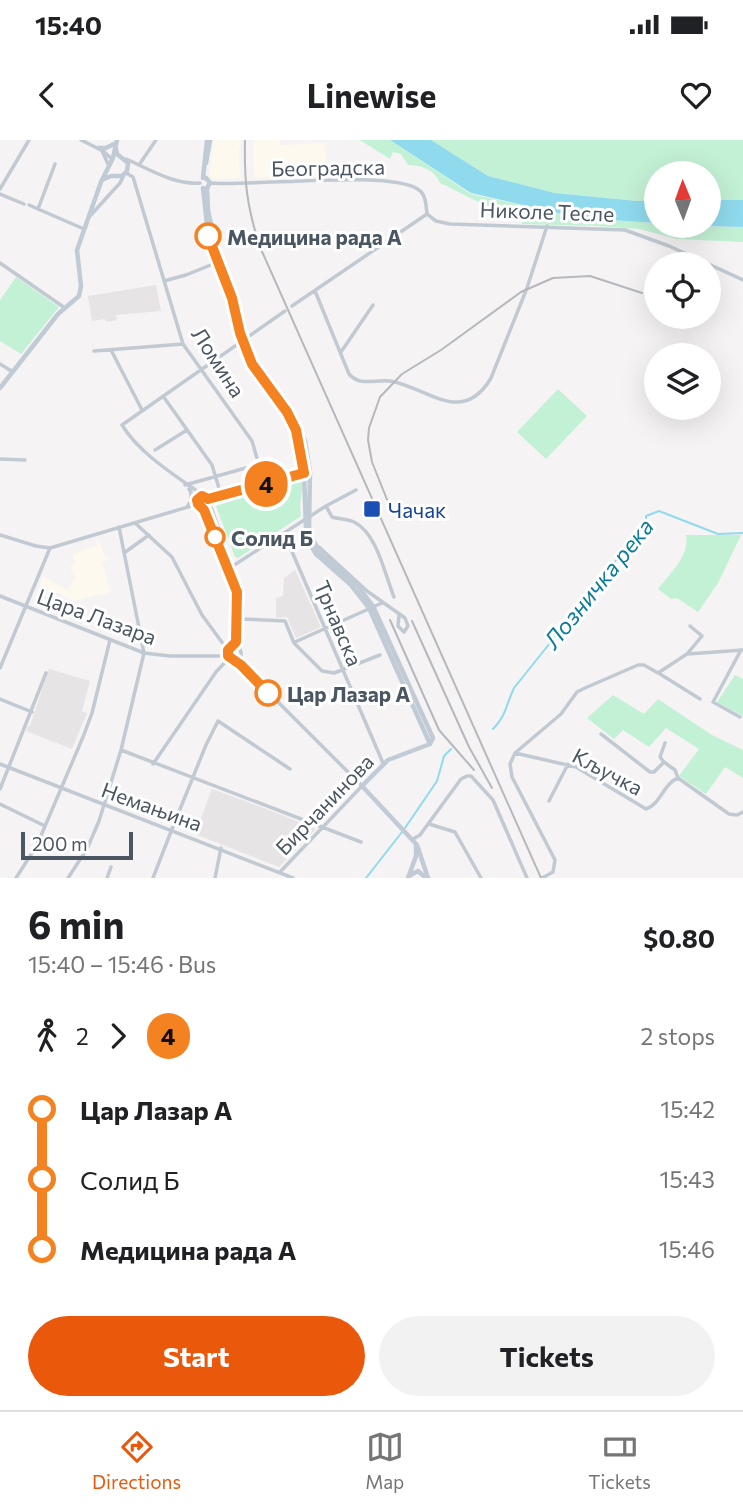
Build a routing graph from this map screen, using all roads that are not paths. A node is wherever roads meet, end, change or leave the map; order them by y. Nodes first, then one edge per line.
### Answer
1 (29, 140) edge
2 (80, 140) edge
3 (156, 140) edge
4 (208, 140) edge
5 (114, 143) junction
6 (99, 149) junction
7 (122, 158) junction
8 (110, 162) junction
9 (55, 164) dead end
10 (139, 165) junction
11 (126, 172) junction
12 (115, 176) junction
13 (101, 182) junction
14 (205, 183) junction
15 (0, 189) edge
16 (0, 194) edge
17 (38, 209) junction
18 (427, 214) junction
19 (88, 217) junction
20 (547, 226) junction
21 (84, 229) junction
22 (220, 261) junction
23 (0, 263) edge
24 (743, 280) edge
25 (164, 281) junction
26 (315, 291) junction
27 (373, 305) dead end
28 (292, 306) dead end
29 (65, 308) junction
30 (285, 311) dead end
31 (244, 330) junction
32 (253, 334) junction
33 (244, 339) junction
34 (183, 344) junction
35 (111, 350) junction
36 (94, 351) dead end
37 (341, 352) junction
38 (0, 364) edge
39 (203, 369) junction
40 (13, 372) junction
41 (0, 388) edge
42 (163, 397) junction
43 (143, 411) junction
44 (187, 430) junction
45 (155, 450) dead end
46 (0, 459) edge
47 (25, 460) dead end
48 (260, 464) junction
49 (261, 472) junction
50 (307, 472) junction
51 (215, 476) junction
52 (279, 480) junction
53 (186, 485) junction
54 (253, 487) junction
55 (190, 490) junction
56 (356, 491) dead end
57 (221, 495) junction
58 (214, 497) junction
59 (207, 500) junction
60 (199, 504) junction
61 (326, 506) junction
62 (187, 508) junction
63 (211, 510) junction
64 (308, 517) junction
65 (135, 522) junction
66 (119, 527) junction
67 (284, 533) junction
68 (0, 535) edge
69 (149, 535) junction
70 (50, 548) junction
71 (124, 553) junction
72 (234, 566) junction
73 (228, 569) junction
74 (0, 596) edge
75 (394, 597) dead end
76 (382, 603) junction
77 (26, 607) junction
78 (371, 607) junction
79 (399, 615) dead end
80 (243, 619) junction
81 (690, 626) dead end
82 (324, 628) junction
83 (110, 640) junction
84 (294, 643) junction
85 (231, 647) junction
86 (240, 650) junction
87 (742, 650) edge
88 (144, 653) junction
89 (687, 654) junction
90 (380, 655) dead end
91 (2, 656) edge
92 (240, 656) junction
93 (230, 658) junction
94 (241, 665) junction
95 (0, 668) edge
96 (342, 670) junction
97 (46, 673) dead end
98 (658, 673) junction
99 (0, 699) edge
100 (700, 699) dead end
101 (32, 712) junction
102 (740, 718) dead end
103 (601, 734) dead end
104 (665, 743) dead end
105 (121, 750) junction
106 (516, 752) junction
107 (664, 762) junction
108 (383, 763) junction
109 (0, 764) edge
110 (153, 764) junction
111 (568, 764) junction
112 (9, 767) junction
113 (290, 769) dead end
114 (678, 778) junction
115 (192, 779) junction
116 (362, 786) junction
117 (0, 789) edge
118 (60, 789) junction
119 (549, 801) dead end
120 (0, 804) edge
121 (104, 805) junction
122 (743, 812) edge
123 (429, 824) junction
124 (45, 826) junction
125 (322, 828) junction
126 (172, 829) junction
127 (421, 835) junction
128 (414, 841) junction
129 (360, 842) dead end
130 (221, 848) junction
131 (419, 848) junction
132 (111, 867) dead end
133 (280, 872) junction
134 (408, 877) edge
135 (16, 878) edge
136 (68, 878) edge
137 (107, 878) edge
138 (153, 878) edge
139 (215, 878) edge
140 (293, 878) edge
141 (427, 878) edge
142 (481, 878) edge
143 (527, 878) edge
144 (542, 878) edge

1 - 15 street
2 - 6 street
3 - 10 street
4 - 14 main road
5 - 6 main road
5 - 7 main road
5 - 8 main road
6 - 8 street
7 - 8 main road
7 - 10 street
7 - 11 main road
8 - 12 main road
8 - 13 main road
9 - 17 street
10 - 11 street
10 - 14 street
11 - 12 main road
11 - 19 street
11 - 25 street, Ломина
12 - 13 main road
13 - 19 main road
14 - 18 street, Београдска
14 - 22 main road
16 - 17 street
17 - 21 street
18 - 20 street, Николе Тесле
18 - 26 street
19 - 21 main road
20 - 24 street, Николе Тесле
20 - 37 street
21 - 29 main road
22 - 25 street
22 - 31 main road
22 - 33 main road
23 - 29 street
25 - 34 street, Ломина
26 - 28 street
26 - 37 street
27 - 37 street
29 - 40 main road
30 - 32 street
31 - 32 street
31 - 33 main road
32 - 33 street
33 - 39 street
33 - 50 main road
34 - 35 street
34 - 39 street, Ломина
35 - 36 street
35 - 43 street
38 - 40 street
39 - 42 street
39 - 48 street, Ломина
40 - 41 main road
42 - 43 street
42 - 44 street
43 - 53 street
44 - 45 street
44 - 51 street
46 - 47 street
48 - 49 street, Ломина
48 - 51 street
49 - 52 street
49 - 54 street
50 - 52 street
50 - 64 main road
51 - 53 street
51 - 57 street
52 - 54 street
53 - 55 street
53 - 59 street
54 - 57 street
55 - 60 street
55 - 62 street
56 - 61 street
57 - 58 street
58 - 59 street
58 - 63 street
59 - 60 street
59 - 60 street
59 - 63 street
60 - 62 street
60 - 73 street
61 - 64 street
61 - 75 street
62 - 65 street
63 - 72 street
64 - 67 street
64 - 76 street
64 - 78 main road
65 - 66 street
65 - 69 street
66 - 70 street
66 - 71 street
67 - 72 street
67 - 82 street, Трнавска
68 - 70 street
69 - 71 street
69 - 85 street
70 - 77 street
71 - 88 street
72 - 73 street
72 - 80 street
73 - 85 street
74 - 77 street, Цара Лазара
76 - 78 street
76 - 79 street
77 - 83 street, Цара Лазара
77 - 91 street
78 - 82 street
78 - 108 main road, Бирчанинова
80 - 84 street
80 - 86 street
81 - 89 street
82 - 84 street
82 - 96 street, Трнавска
83 - 88 street, Цара Лазара
83 - 118 street
84 - 96 street
85 - 86 street
85 - 93 street
86 - 92 street
87 - 89 street
87 - 102 street
88 - 93 street, Цара Лазара
88 - 105 street
89 - 98 street
90 - 96 street
91 - 95 street
92 - 93 street
92 - 94 street
93 - 94 street
93 - 110 street
94 - 116 street
96 - 108 street, Трнавска
97 - 101 street
98 - 100 street
98 - 106 street
99 - 101 street
101 - 112 street
103 - 107 street
104 - 107 street
105 - 110 street
105 - 121 street
106 - 111 street, Кључка
106 - 144 street
107 - 114 street
108 - 116 main road, Бирчанинова
109 - 112 street, Немањина
110 - 115 street
111 - 114 street, Кључка
111 - 119 street
112 - 117 street
112 - 118 street, Немањина
113 - 115 street
114 - 122 street, Кључка
115 - 125 street
115 - 126 street
116 - 125 street, Бирчанинова
116 - 128 main road
118 - 121 street, Немањина
118 - 124 street
120 - 124 street
121 - 126 street, Немањина
121 - 136 street
123 - 127 street
123 - 142 street
123 - 143 street
124 - 135 street
125 - 129 street
125 - 133 street, Бирчанинова
126 - 130 street, Немањина
126 - 138 street
127 - 128 street
127 - 131 street
128 - 131 main road
128 - 134 main road
130 - 133 street, Немањина
130 - 139 street
131 - 141 main road
132 - 137 street
133 - 140 street, Немањина
134 - 141 main road

